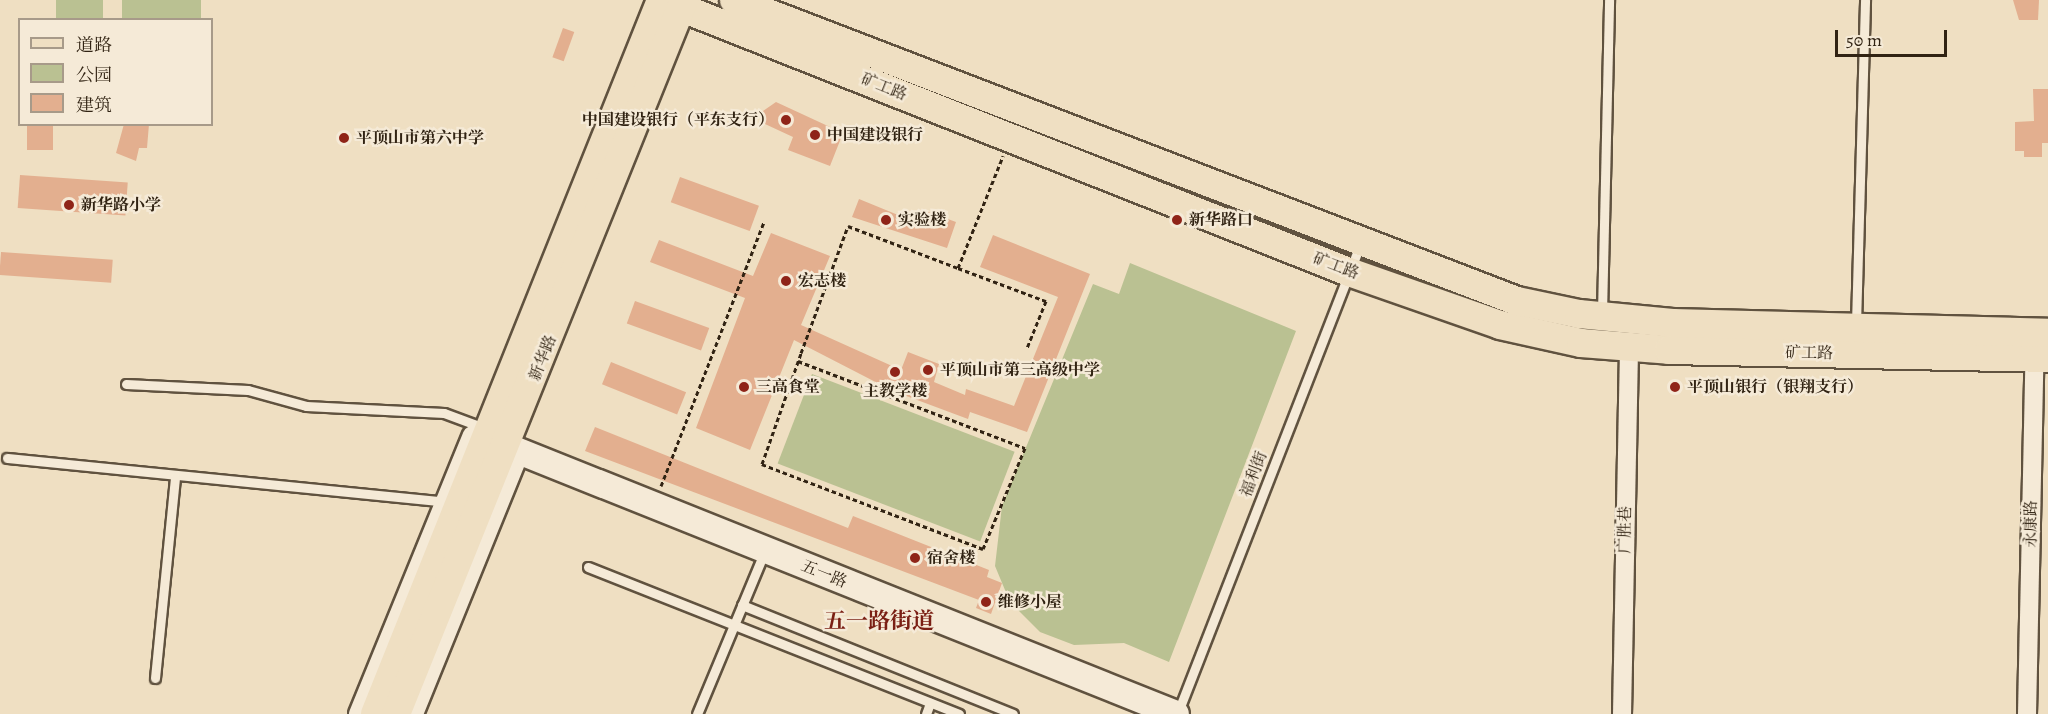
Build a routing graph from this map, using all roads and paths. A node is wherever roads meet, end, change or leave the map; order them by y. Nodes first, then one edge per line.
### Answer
1 (734, 0) edge
2 (1609, 0) edge
3 (1865, 0) edge
4 (672, 2) edge
5 (1010, 137) junction
6 (764, 222) dead end
7 (1360, 245) junction
8 (958, 268) junction
9 (1349, 272) junction
10 (1602, 317) junction
11 (1856, 328) junction
12 (2041, 346) edge
13 (1629, 347) junction
14 (1027, 348) dead end
15 (798, 361) junction
16 (126, 384) dead end
17 (496, 441) junction
18 (7, 458) dead end
19 (175, 477) junction
20 (661, 488) dead end
21 (444, 502) junction
22 (765, 551) junction
23 (588, 567) dead end
24 (742, 605) junction
25 (735, 623) junction
26 (155, 678) dead end
27 (930, 703) junction
28 (358, 714) edge
29 (375, 714) edge
30 (396, 714) edge
31 (414, 714) edge
32 (697, 714) edge
33 (926, 714) edge
34 (959, 714) edge
35 (1013, 714) edge
36 (1177, 714) edge
37 (1622, 714) edge
38 (2027, 714) edge

1 - 7 main road, 矿工路
2 - 10 lane
3 - 11 lane
4 - 5 main road, 矿工路
4 - 17 main road, 新华路
5 - 8 path
5 - 9 main road, 矿工路
6 - 20 path
7 - 9 lane, 福利街
7 - 10 main road, 矿工路
8 - 14 path
8 - 15 path
9 - 13 main road, 矿工路
9 - 36 lane, 福利街
10 - 11 main road, 矿工路
11 - 12 main road, 矿工路
12 - 13 main road, 矿工路
12 - 38 street, 永康路
13 - 37 street, 广胜巷
15 - 15 path
16 - 17 lane
17 - 21 street
17 - 22 street, 五一路
17 - 29 main road, 新华路
17 - 30 main road, 新华路
17 - 31 street
18 - 19 lane
19 - 21 lane
19 - 26 lane
21 - 28 street
22 - 24 lane
22 - 36 street, 五一路
23 - 25 lane
24 - 25 lane
24 - 35 lane
25 - 27 lane
25 - 32 lane
27 - 33 lane
27 - 34 lane

